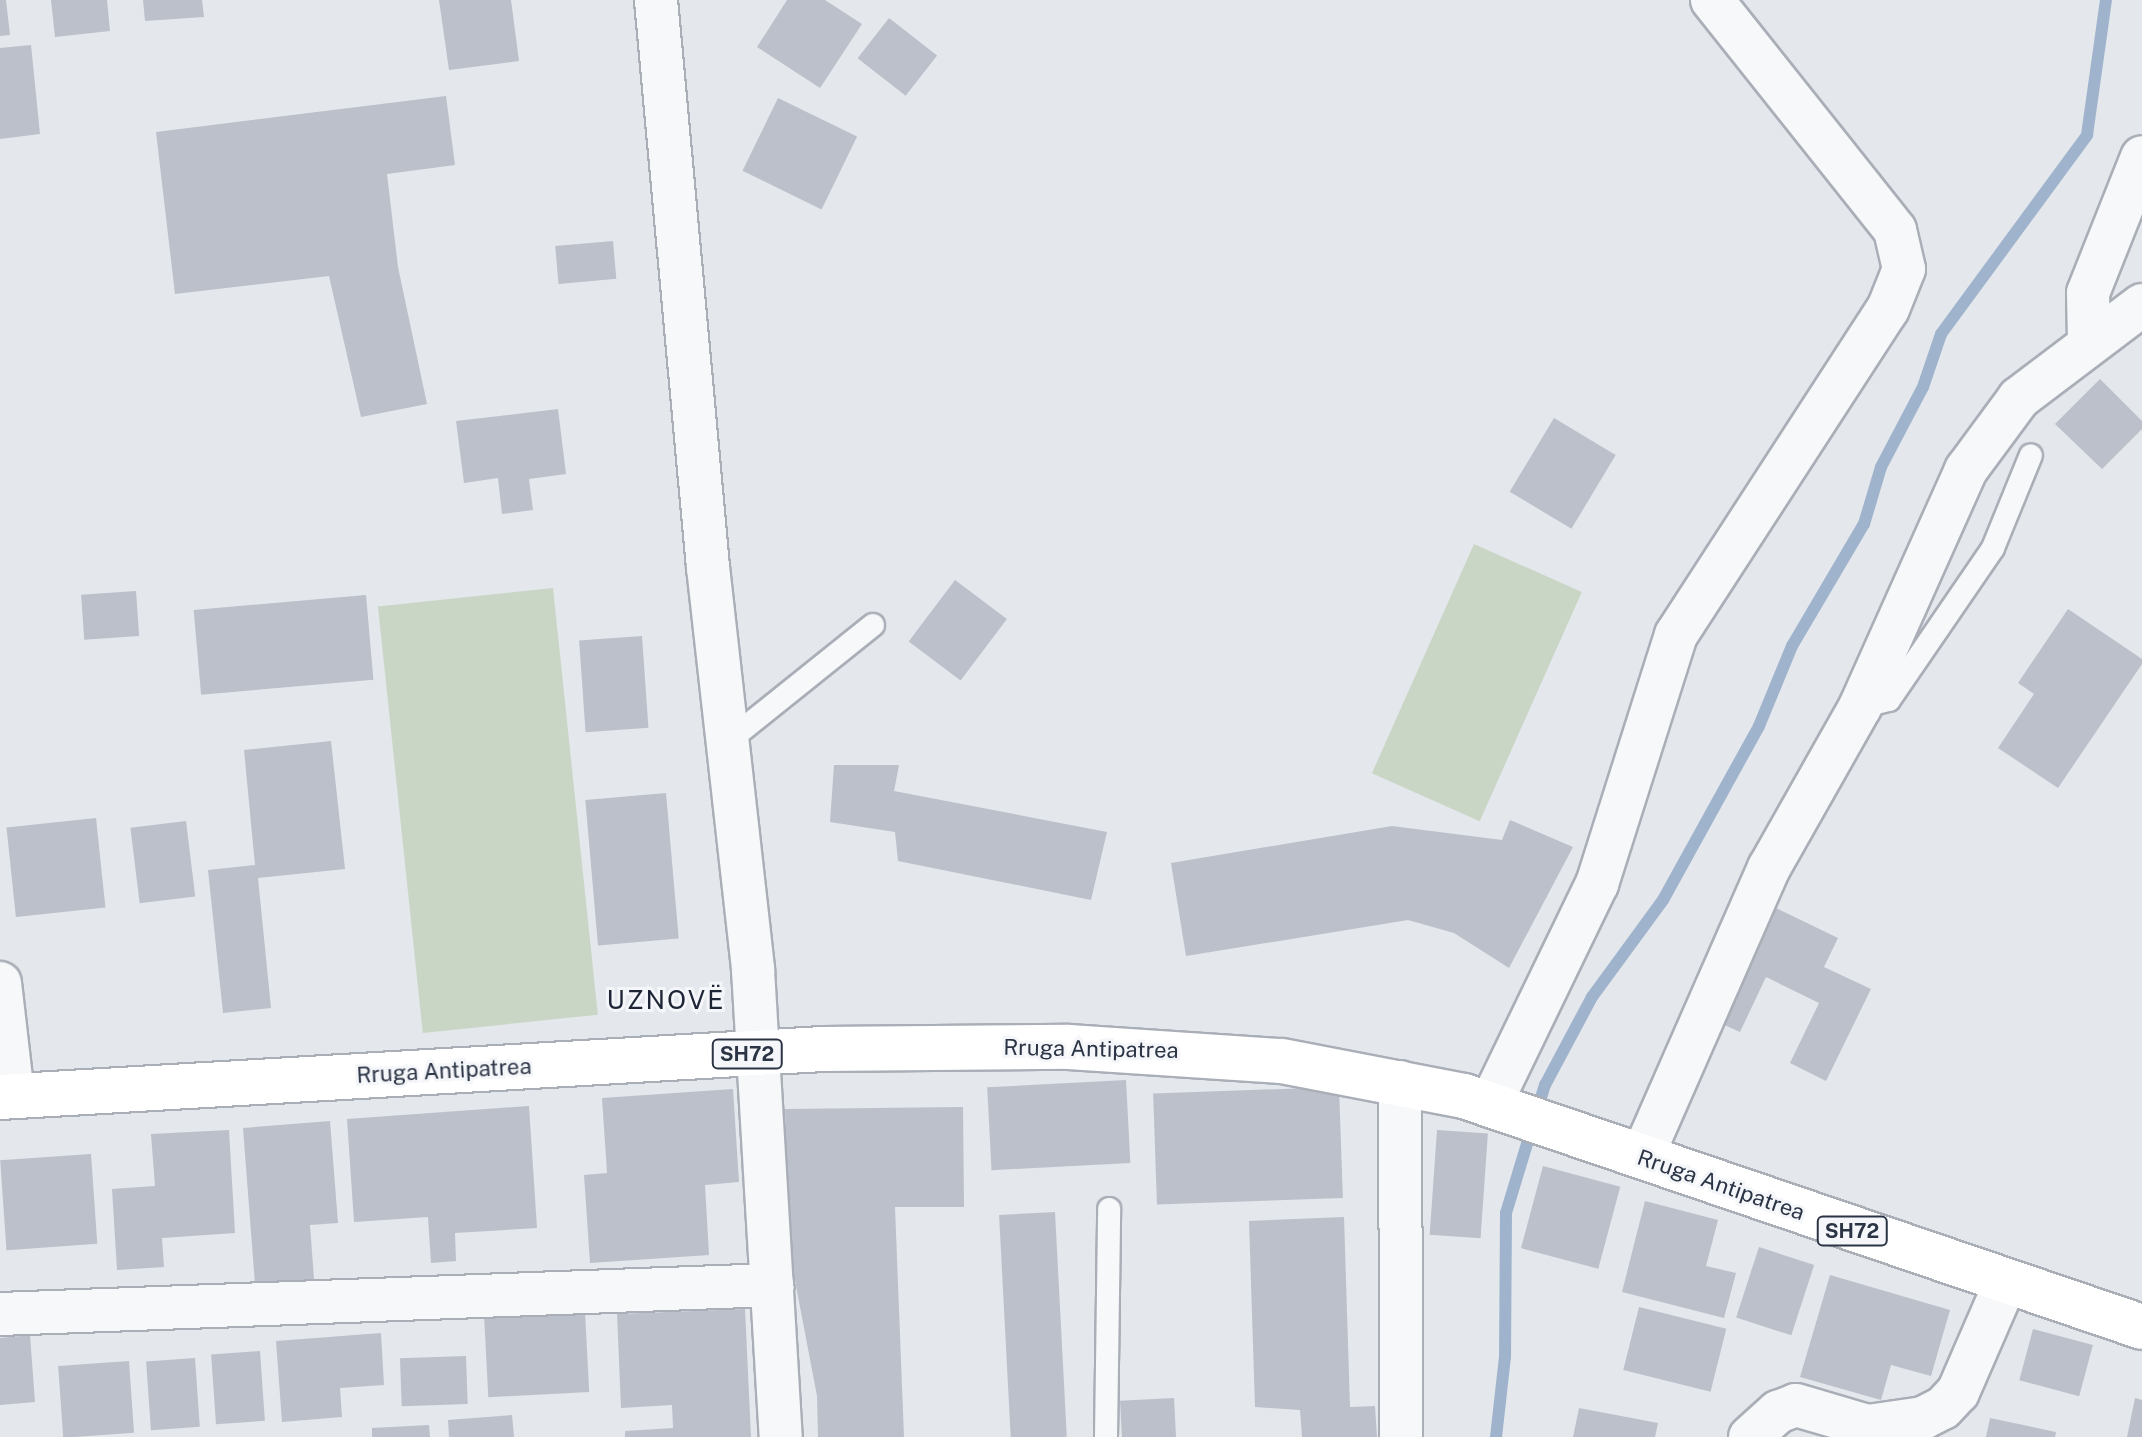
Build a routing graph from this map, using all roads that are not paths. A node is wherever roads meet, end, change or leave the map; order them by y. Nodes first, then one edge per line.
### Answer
1 (656, 0) edge
2 (1712, 0) edge
3 (2142, 157) edge
4 (2141, 302) edge
5 (2089, 341) junction
6 (2031, 455) dead end
7 (873, 625) dead end
8 (1860, 707) junction
9 (727, 742) junction
10 (0, 983) edge
11 (758, 1053) junction
12 (1400, 1082) junction
13 (6, 1096) edge
14 (1502, 1110) junction
15 (1642, 1157) junction
16 (1109, 1209) dead end
17 (2005, 1284) junction
18 (772, 1285) junction
19 (0, 1314) edge
20 (2142, 1327) edge
21 (781, 1437) edge
22 (1106, 1437) edge
23 (1401, 1437) edge
24 (1750, 1437) edge

1 - 9 street
2 - 14 street
3 - 5 street
4 - 5 street
5 - 8 street
6 - 8 lane
7 - 9 lane
8 - 15 street
9 - 11 street
10 - 13 street
11 - 12 main road, Rruga Antipatrea / SH72
11 - 13 main road, Rruga Antipatrea / SH72
11 - 18 street
12 - 14 main road, Rruga Antipatrea / SH72
12 - 23 street
14 - 15 main road, Rruga Antipatrea / SH72
15 - 17 main road, Rruga Antipatrea / SH72
16 - 22 lane
17 - 20 main road, Rruga Antipatrea / SH72
17 - 24 street
18 - 19 street
18 - 21 street

